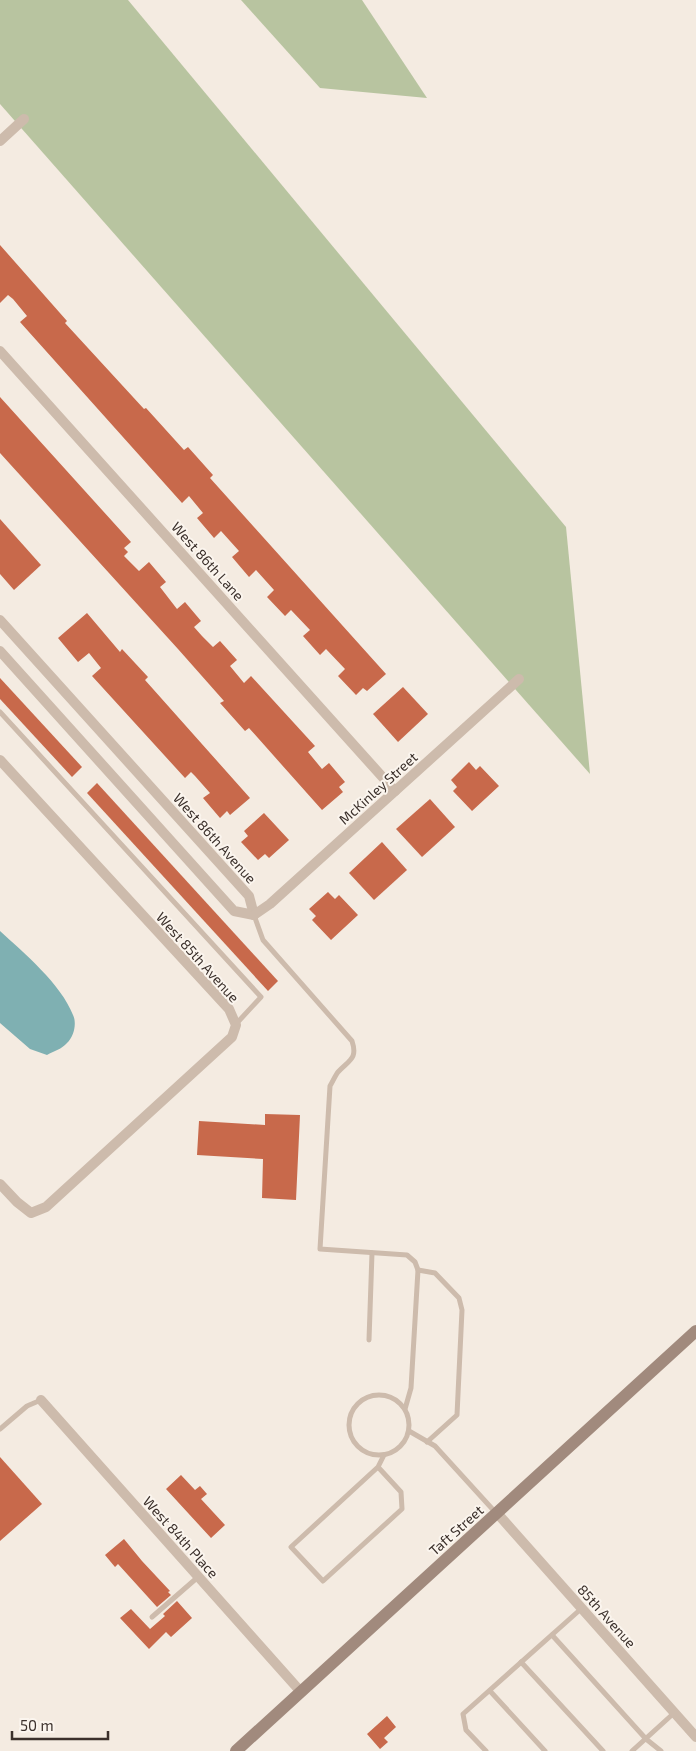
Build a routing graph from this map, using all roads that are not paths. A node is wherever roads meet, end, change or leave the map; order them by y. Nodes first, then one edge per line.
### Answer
1 (24, 119) dead end
2 (0, 141) edge
3 (0, 351) edge
4 (0, 620) edge
5 (0, 651) edge
6 (519, 679) dead end
7 (0, 712) edge
8 (0, 760) edge
9 (395, 791) junction
10 (254, 915) junction
11 (236, 1025) junction
12 (0, 1184) edge
13 (372, 1253) junction
14 (418, 1270) junction
15 (694, 1336) edge
16 (369, 1340) dead end
17 (41, 1400) joint
18 (405, 1409) junction
19 (0, 1429) edge
20 (408, 1431) junction
21 (427, 1442) junction
22 (384, 1455) junction
23 (378, 1467) junction
24 (497, 1513) junction
25 (198, 1576) junction
26 (582, 1608) junction
27 (152, 1617) dead end
28 (552, 1635) junction
29 (521, 1662) junction
30 (490, 1691) junction
31 (301, 1692) junction
32 (674, 1713) junction
33 (696, 1737) edge
34 (646, 1739) junction
35 (236, 1751) edge
36 (486, 1751) edge
37 (546, 1751) edge
38 (603, 1751) edge
39 (632, 1751) edge
40 (661, 1751) edge

1 - 2 street
3 - 9 street, West 86th Lane
4 - 10 street, West 86th Avenue
5 - 10 street
6 - 9 street, McKinley Street
7 - 11 lane
8 - 11 street, West 85th Avenue
9 - 10 street, McKinley Street
10 - 13 lane
11 - 12 street, West 85th Avenue
13 - 14 lane
13 - 16 lane
14 - 18 lane
14 - 21 lane
15 - 24 main road, Taft Street
17 - 19 lane
17 - 25 street, West 84th Place
18 - 20 lane
18 - 22 lane
20 - 21 lane
20 - 22 lane
21 - 24 lane
22 - 23 lane
23 - 23 lane
24 - 26 street, 85th Avenue
24 - 31 main road, Taft Street
25 - 27 lane
25 - 31 street, West 84th Place
26 - 28 lane
26 - 32 street, 85th Avenue
28 - 29 lane
28 - 34 lane
29 - 30 lane
29 - 38 lane
30 - 36 lane
30 - 37 lane
31 - 35 main road, Taft Street
32 - 33 street, 85th Avenue
32 - 34 lane
34 - 39 lane
34 - 40 lane

